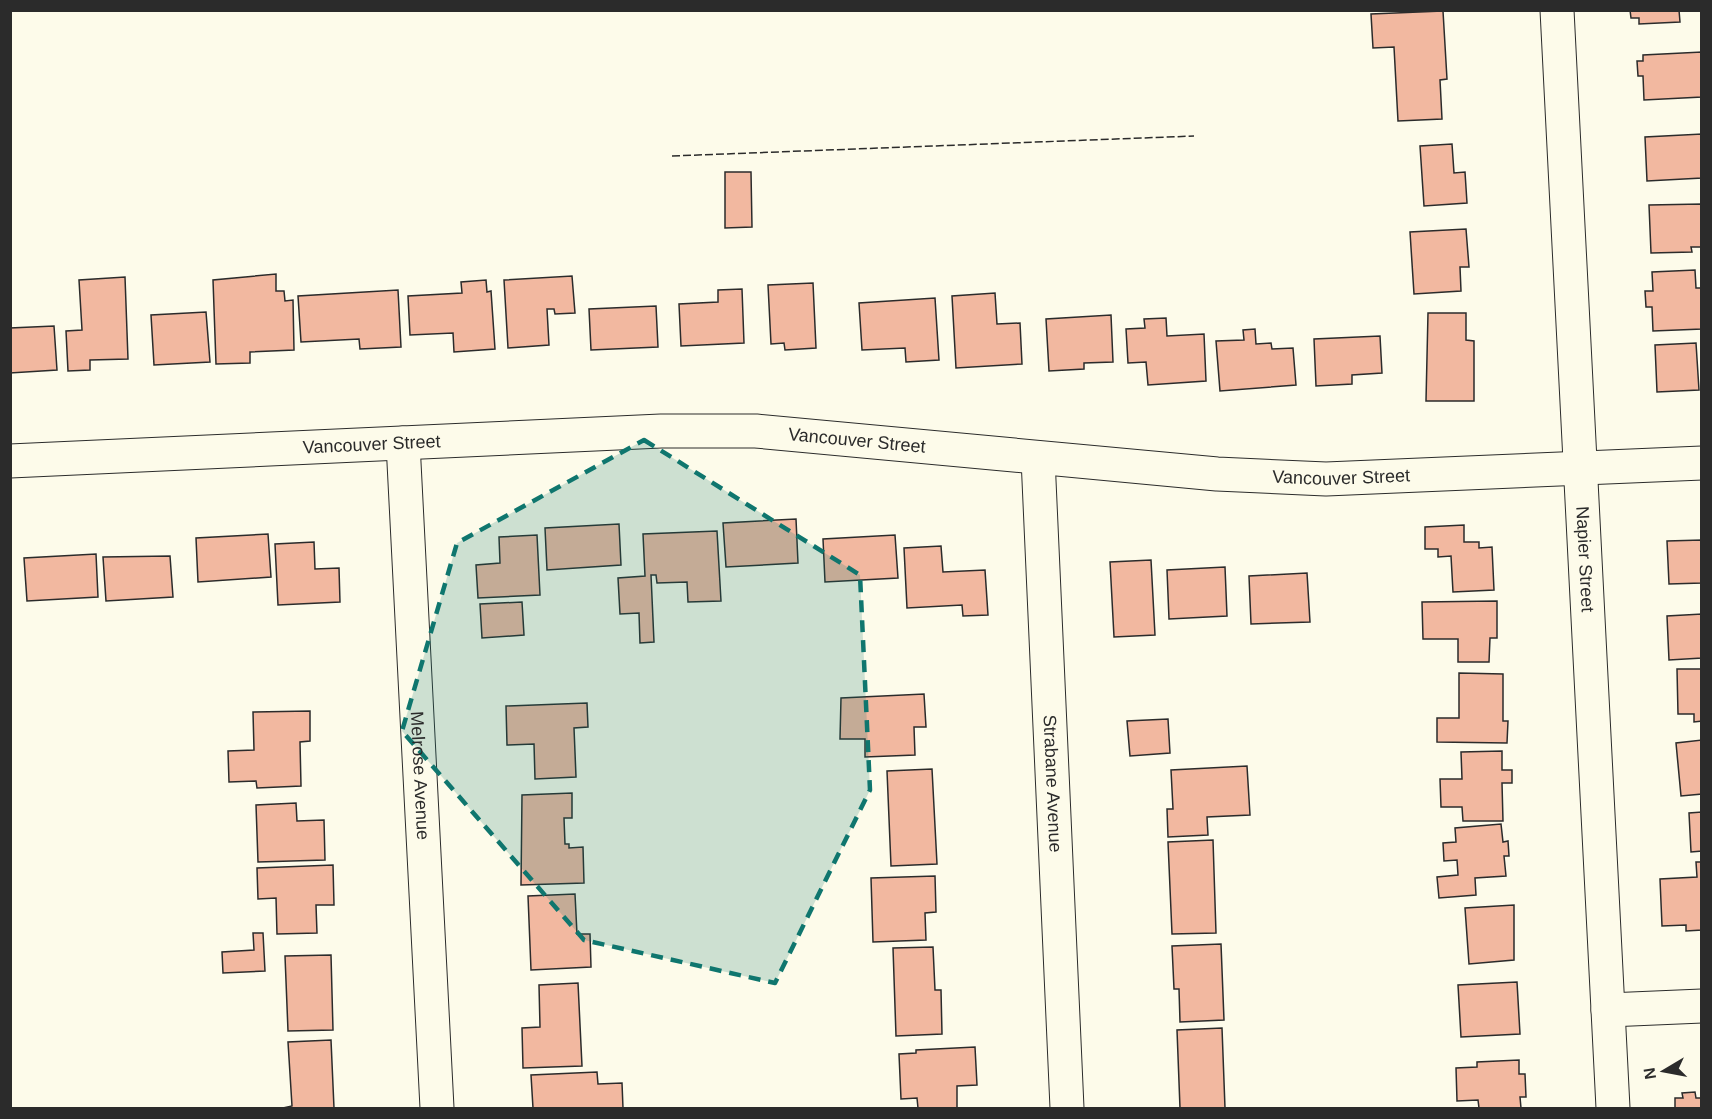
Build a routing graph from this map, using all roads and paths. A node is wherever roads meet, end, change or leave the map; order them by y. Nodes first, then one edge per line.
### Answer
1 (1557, 10) edge
2 (403, 443) junction
3 (1038, 458) junction
4 (10, 461) edge
5 (1701, 463) edge
6 (1581, 468) junction
7 (1701, 1006) edge
8 (1608, 1011) junction
9 (437, 1108) edge
10 (1067, 1108) edge
11 (1613, 1108) edge

1 - 6 street, Napier Street
2 - 3 street, Vancouver Street
2 - 4 street, Vancouver Street
2 - 9 street, Melrose Avenue
3 - 6 street, Vancouver Street
3 - 10 street, Strabane Avenue
5 - 6 street, Vancouver Street
6 - 8 street, Napier Street
7 - 8 street
8 - 11 street, Napier Street

